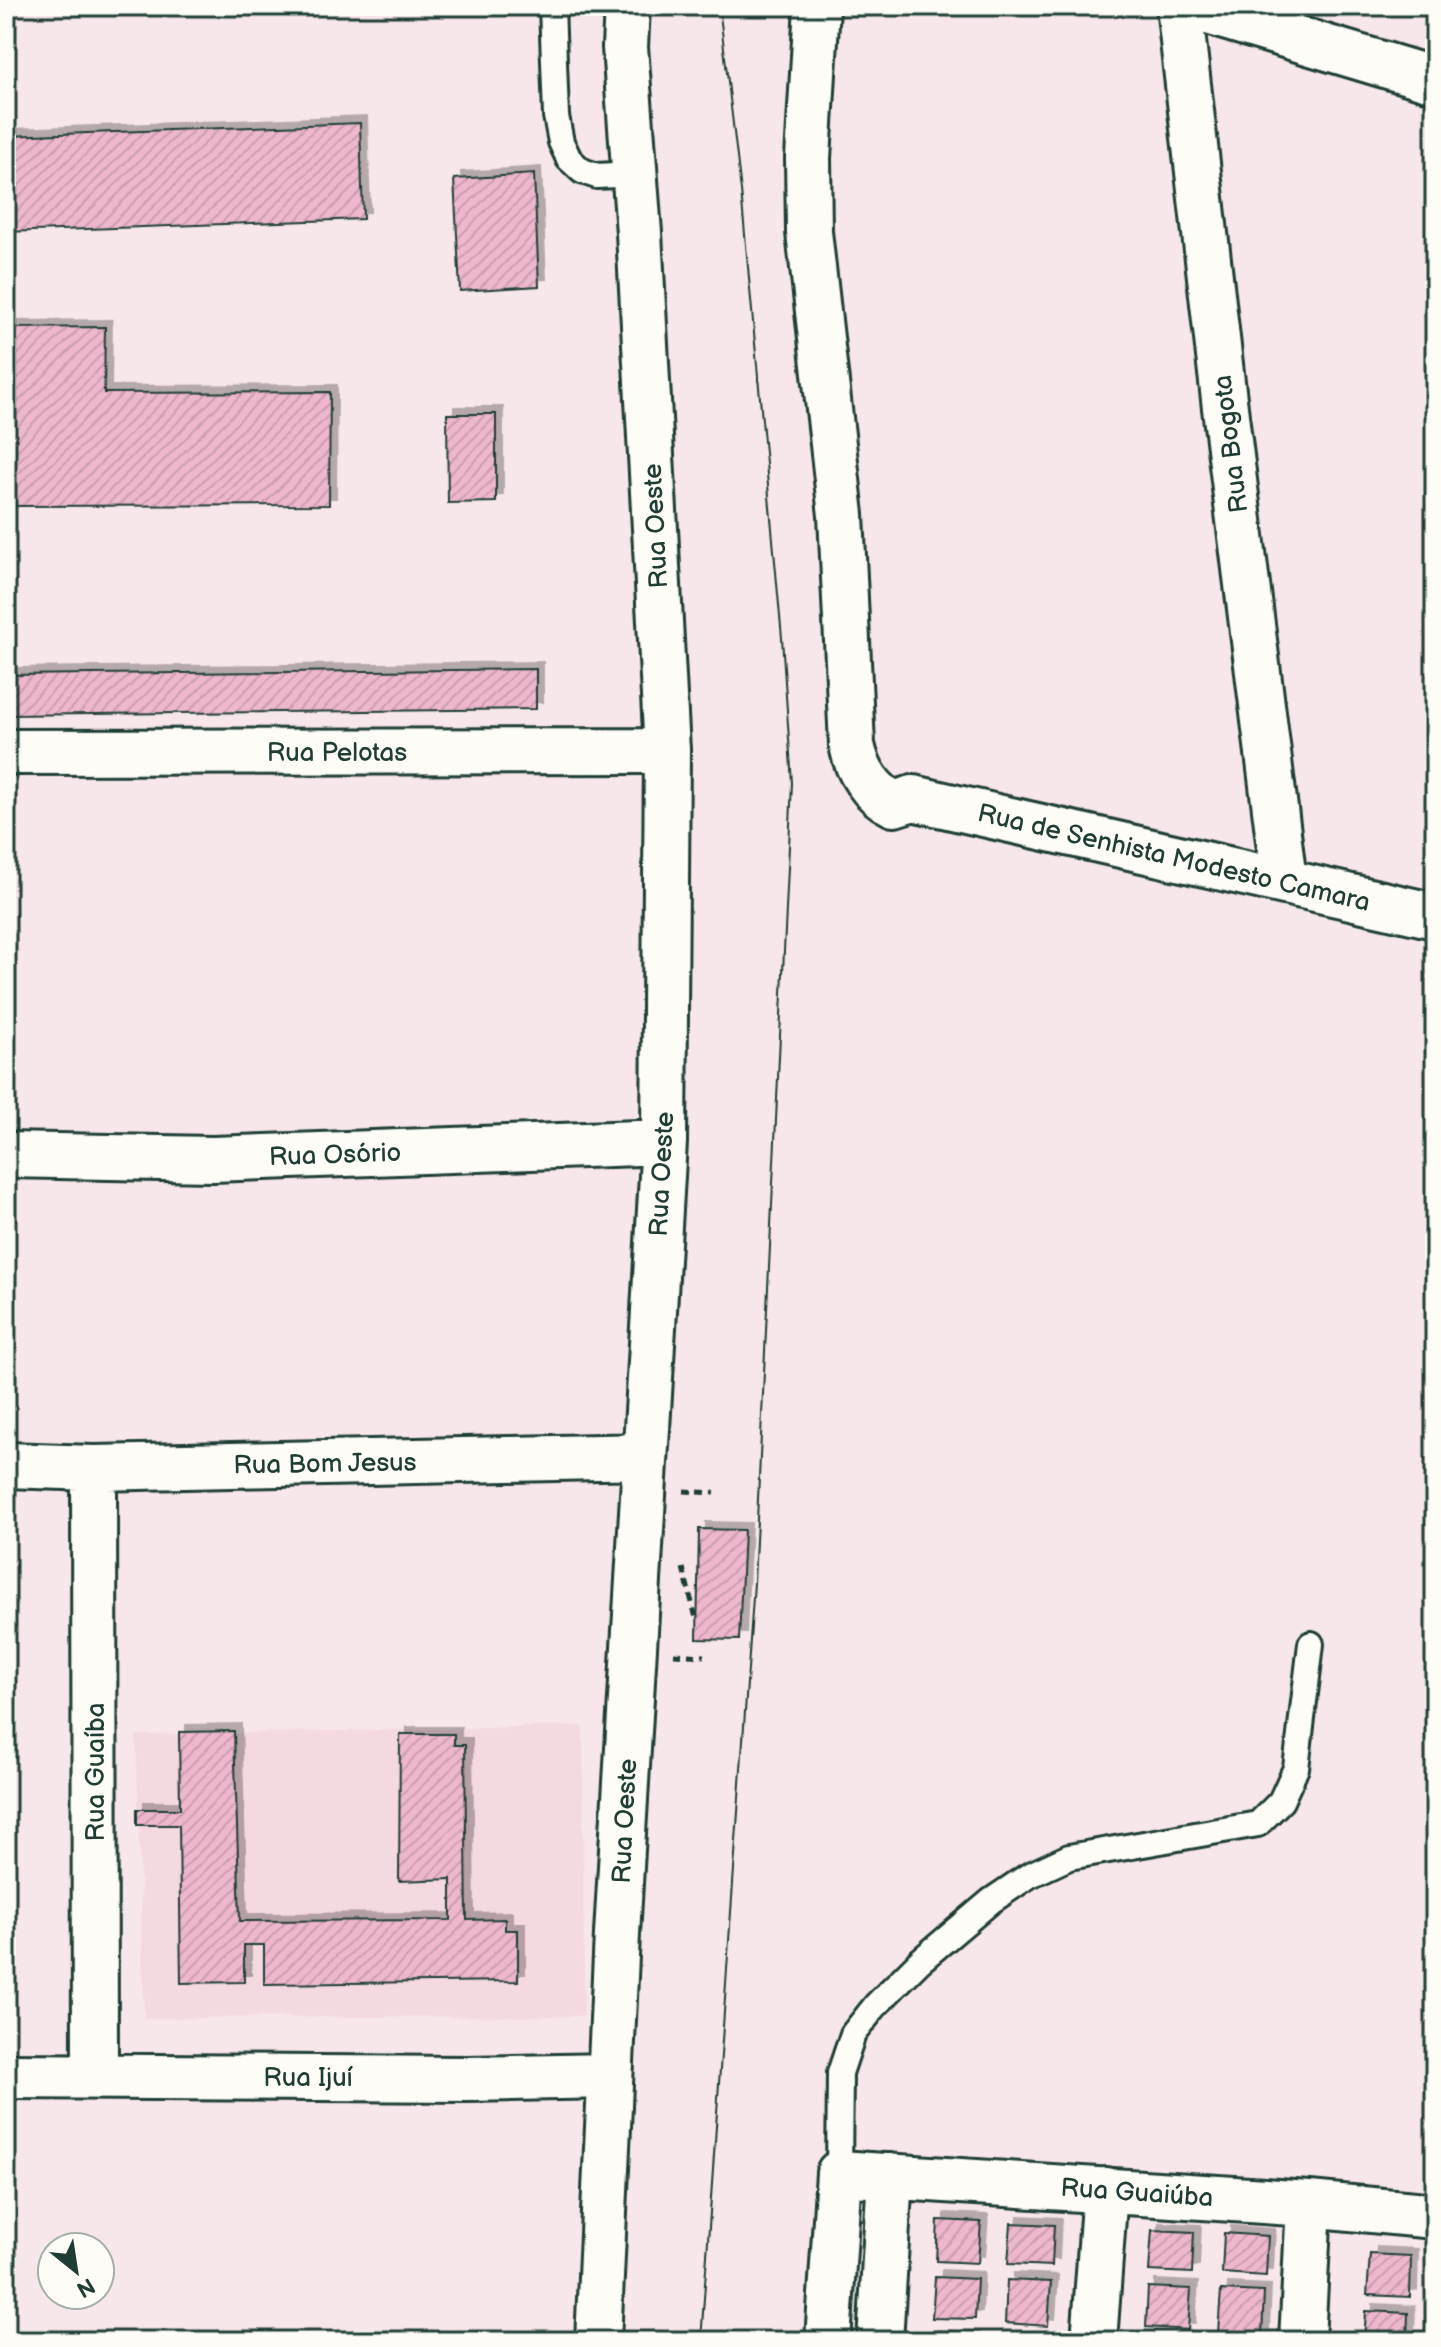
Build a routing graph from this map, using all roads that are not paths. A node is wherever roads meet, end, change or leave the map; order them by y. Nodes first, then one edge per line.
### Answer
1 (552, 6) edge
2 (627, 6) edge
3 (817, 6) edge
4 (1179, 6) edge
5 (1188, 6) edge
6 (1435, 80) edge
7 (634, 174) junction
8 (667, 751) junction
9 (6, 752) edge
10 (1284, 881) junction
11 (1435, 916) edge
12 (664, 1142) junction
13 (6, 1155) edge
14 (645, 1456) junction
15 (6, 1465) edge
16 (94, 1468) junction
17 (1311, 1644) dead end
18 (95, 2075) junction
19 (6, 2076) edge
20 (609, 2076) junction
21 (839, 2173) junction
22 (890, 2176) junction
23 (1105, 2190) junction
24 (1309, 2204) junction
25 (1435, 2216) edge
26 (598, 2341) edge
27 (828, 2341) edge
28 (880, 2341) edge
29 (1094, 2341) edge
30 (1302, 2341) edge

1 - 7 lane
2 - 7 street, Rua Oeste
3 - 10 street, Rua de Senhista Modesto Camara
4 - 10 street, Rua Bogota
5 - 6 street
7 - 8 street, Rua Oeste
8 - 9 street, Rua Pelotas
8 - 12 street, Rua Oeste
10 - 11 street, Rua de Senhista Modesto Camara
12 - 13 street, Rua Osório
12 - 14 street, Rua Oeste
14 - 16 street, Rua Bom Jesus
14 - 20 street, Rua Oeste
15 - 16 street, Rua Bom Jesus
16 - 18 street, Rua Guaíba
17 - 21 lane
18 - 19 street, Rua Ijuí
18 - 20 street, Rua Ijuí
20 - 26 street, Rua Oeste
21 - 22 street, Rua Guaiúba
21 - 27 street
22 - 23 street, Rua Guaiúba
22 - 28 street
23 - 24 street, Rua Guaiúba
23 - 29 street
24 - 25 street, Rua Guaiúba
24 - 30 street

